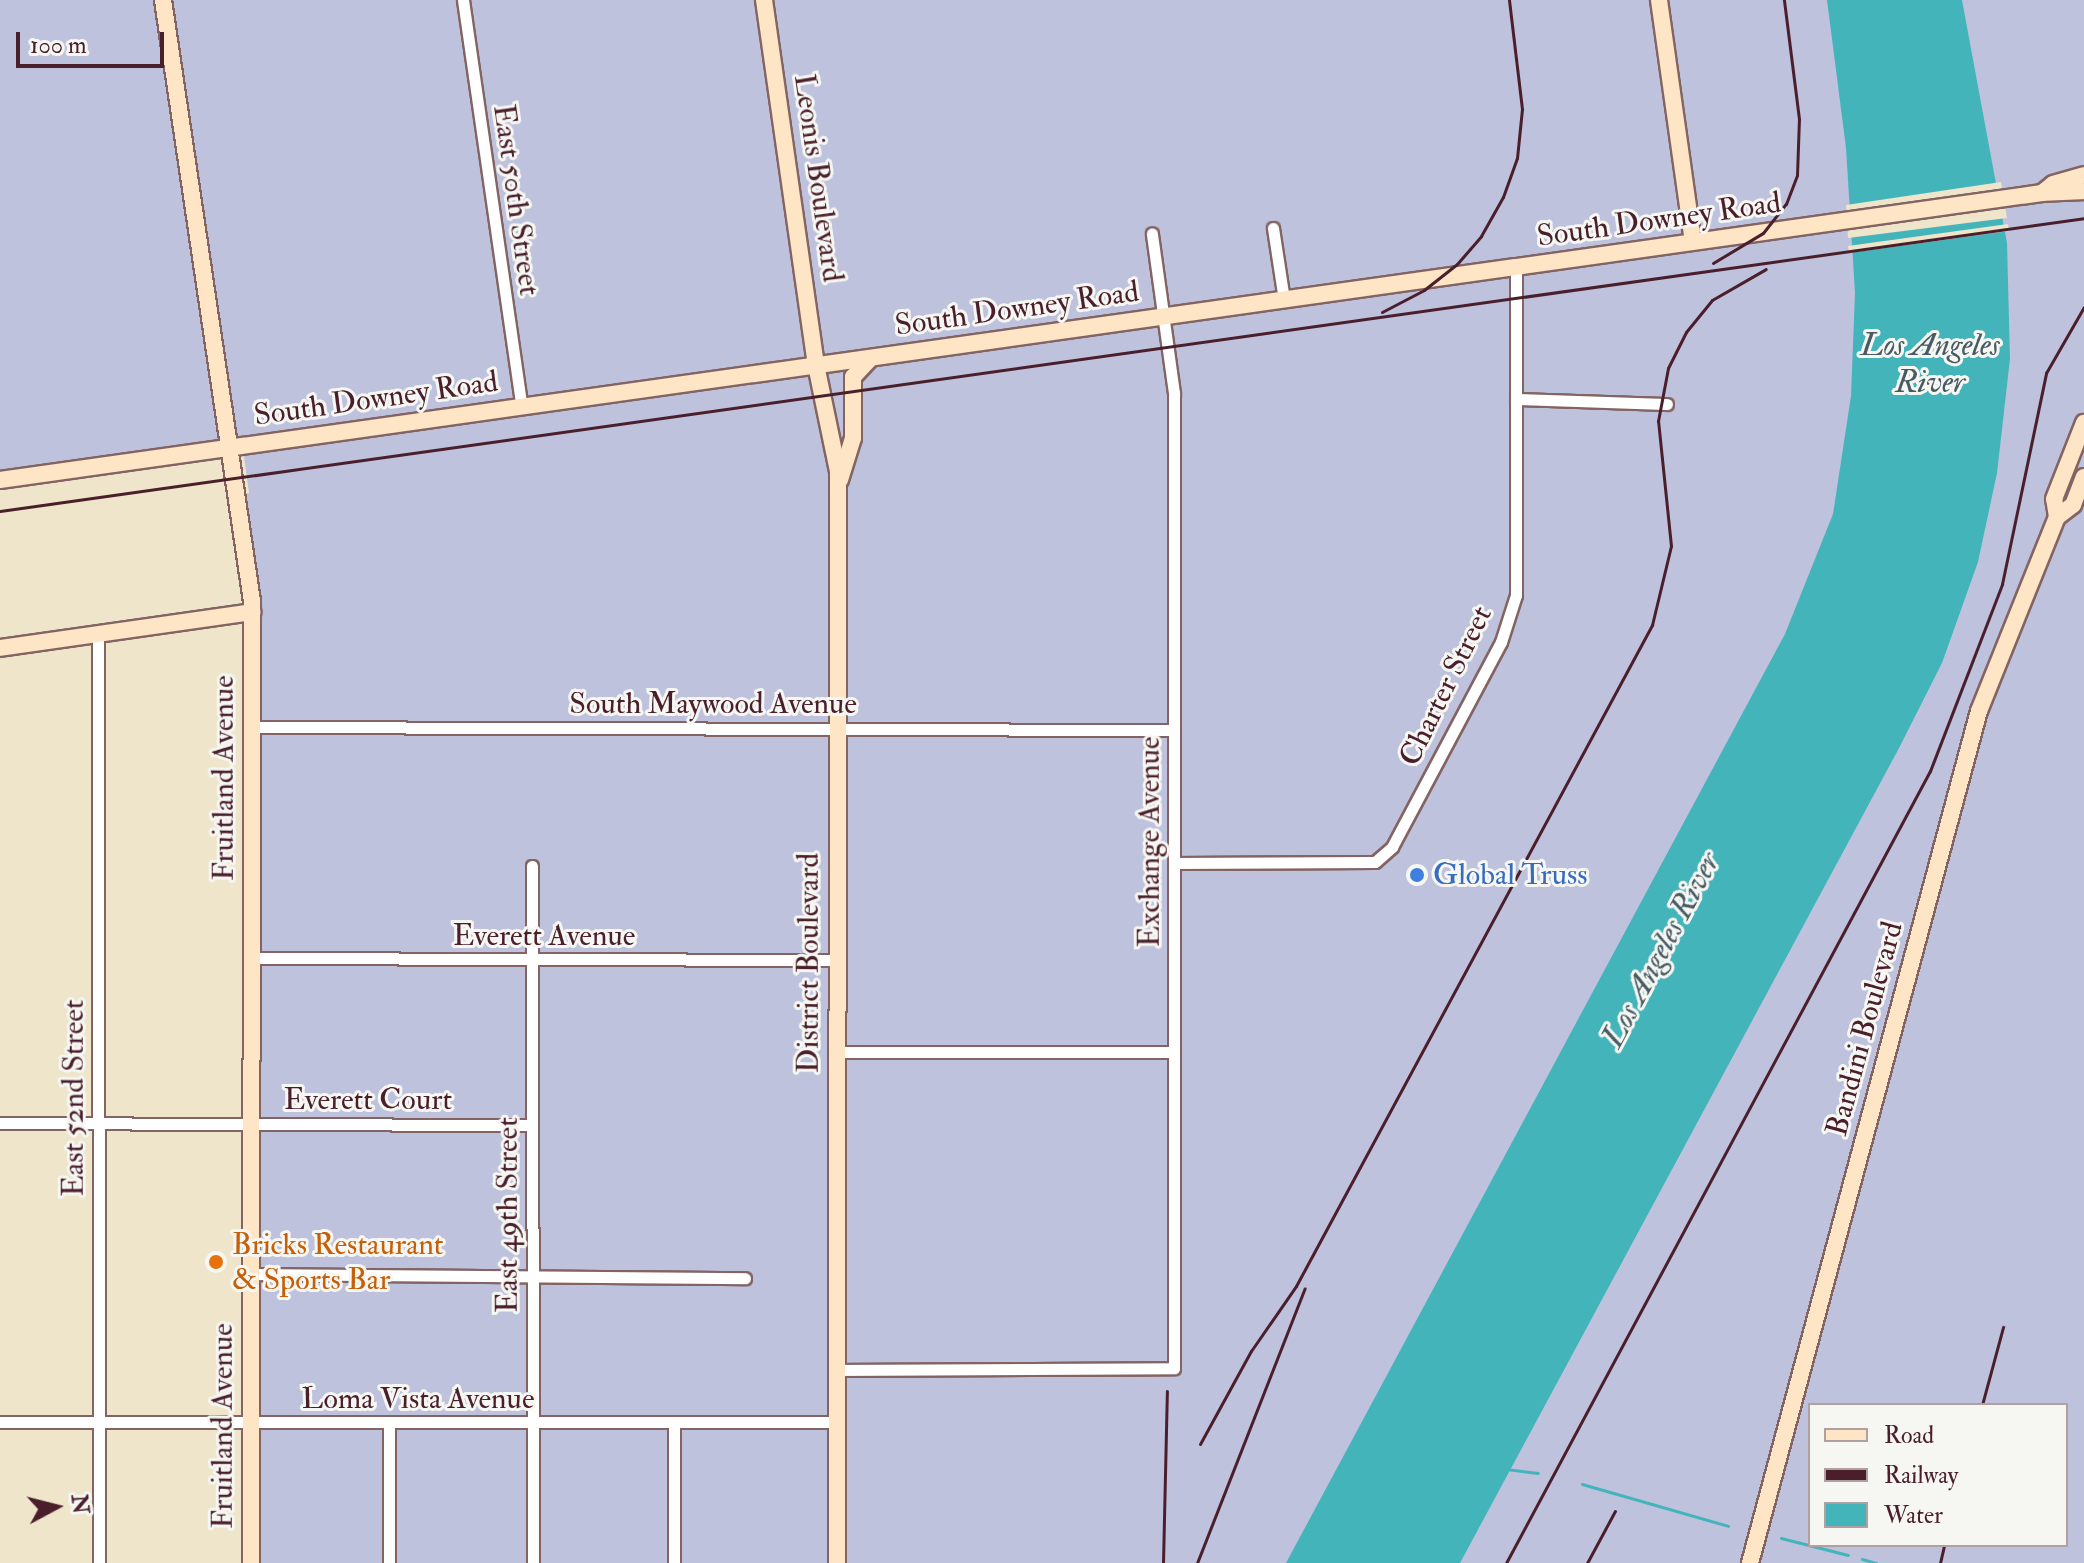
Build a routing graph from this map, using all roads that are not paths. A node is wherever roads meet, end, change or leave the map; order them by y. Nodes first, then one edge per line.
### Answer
1 (163, 0) edge
2 (463, 0) edge
3 (764, 0) edge
4 (1659, 0) edge
5 (2084, 175) edge
6 (2084, 191) edge
7 (2042, 193) junction
8 (1273, 228) dead end
9 (1152, 234) dead end
10 (1693, 241) junction
11 (1516, 268) junction
12 (1284, 300) junction
13 (1163, 316) junction
14 (871, 358) junction
15 (816, 365) junction
16 (1516, 399) junction
17 (1667, 404) dead end
18 (522, 407) junction
19 (2084, 423) edge
20 (230, 448) junction
21 (2084, 477) edge
22 (0, 480) edge
23 (838, 486) junction
24 (2057, 517) junction
25 (252, 612) junction
26 (98, 633) junction
27 (0, 648) edge
28 (252, 727) junction
29 (837, 729) junction
30 (1174, 730) junction
31 (1174, 863) junction
32 (532, 866) dead end
33 (252, 958) junction
34 (836, 960) junction
35 (532, 961) junction
36 (838, 1052) junction
37 (1174, 1052) junction
38 (0, 1123) edge
39 (98, 1123) junction
40 (252, 1124) junction
41 (532, 1125) junction
42 (252, 1274) junction
43 (532, 1276) junction
44 (745, 1278) dead end
45 (837, 1370) junction
46 (0, 1422) edge
47 (836, 1422) junction
48 (99, 1423) junction
49 (533, 1423) junction
50 (674, 1423) junction
51 (251, 1424) junction
52 (389, 1424) junction
53 (99, 1563) edge
54 (251, 1563) edge
55 (389, 1563) edge
56 (533, 1563) edge
57 (674, 1563) edge
58 (837, 1563) edge
59 (1750, 1563) edge

1 - 20 main road, Fruitland Avenue
2 - 18 street, East 50th Street
3 - 15 main road, Leonis Boulevard
4 - 10 main road
5 - 7 main road, South Downey Road
6 - 7 main road, South Downey Road
7 - 10 main road, South Downey Road
8 - 12 street
9 - 13 street, Exchange Avenue
10 - 11 main road, South Downey Road
11 - 12 main road, South Downey Road
11 - 16 street, Charter Street
12 - 13 main road, South Downey Road
13 - 14 main road, South Downey Road
13 - 30 street, Exchange Avenue
14 - 15 main road, South Downey Road
14 - 23 main road
15 - 18 main road, South Downey Road
15 - 23 main road, District Boulevard
16 - 17 street
16 - 31 street, Charter Street
18 - 20 main road, South Downey Road
19 - 24 main road, Bandini Boulevard
20 - 22 main road, South Downey Road
20 - 25 main road, Fruitland Avenue
21 - 24 main road, Bandini Boulevard
23 - 29 main road, District Boulevard
24 - 59 main road, Bandini Boulevard
25 - 26 main road
25 - 28 main road, Fruitland Avenue
26 - 27 main road
26 - 39 street, East 52nd Street
28 - 29 street, South Maywood Avenue
28 - 33 main road, Fruitland Avenue
29 - 30 street, South Maywood Avenue
29 - 34 main road, District Boulevard
30 - 31 street, Exchange Avenue
31 - 37 street, Exchange Avenue
32 - 35 street, East 49th Street
33 - 35 street, Everett Avenue
33 - 40 main road, Fruitland Avenue
34 - 35 street, Everett Avenue
34 - 36 main road, District Boulevard
35 - 41 street, East 49th Street
36 - 37 street
36 - 45 main road, District Boulevard
37 - 45 street, Exchange Avenue
38 - 39 street
39 - 40 street
39 - 48 street, East 52nd Street
40 - 41 street, Everett Court
40 - 42 main road, Fruitland Avenue
41 - 43 street, East 49th Street
42 - 43 street
42 - 51 main road, Fruitland Avenue
43 - 44 street
43 - 49 street, East 49th Street
45 - 47 main road, District Boulevard
46 - 48 street, Loma Vista Avenue
47 - 50 street, Loma Vista Avenue
47 - 58 main road, District Boulevard
48 - 51 street, Loma Vista Avenue
48 - 53 street, East 52nd Street
49 - 50 street, Loma Vista Avenue
49 - 52 street, Loma Vista Avenue
49 - 56 street, East 49th Street
50 - 57 street
51 - 52 street, Loma Vista Avenue
51 - 54 main road, Fruitland Avenue
52 - 55 street

